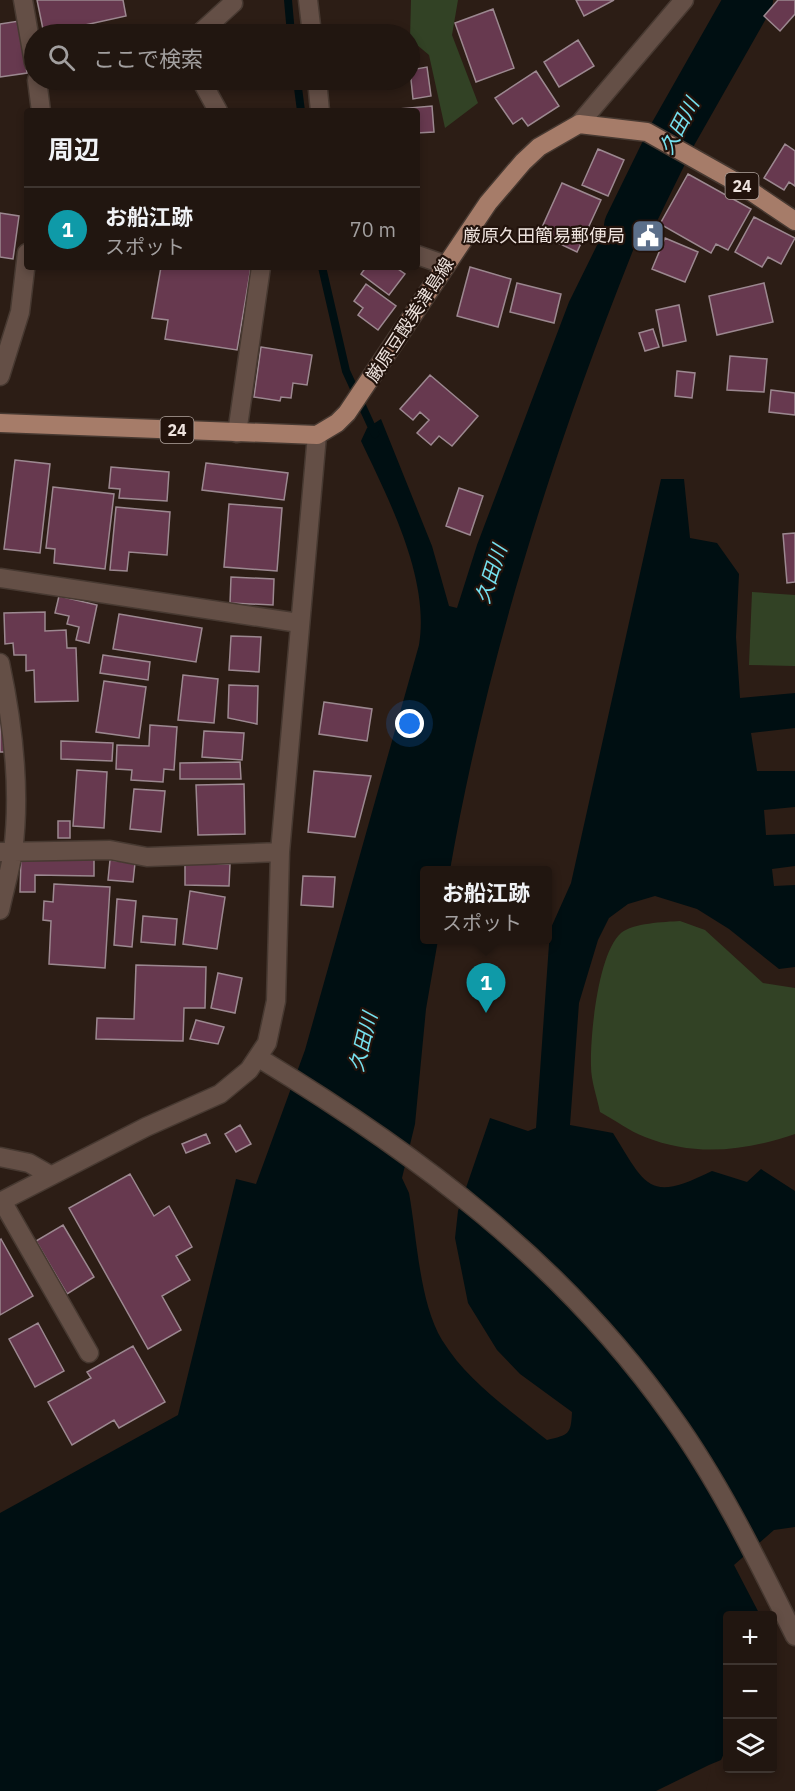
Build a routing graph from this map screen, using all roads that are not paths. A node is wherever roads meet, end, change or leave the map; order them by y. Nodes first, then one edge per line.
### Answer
1 (23, 0) edge
2 (232, 0) edge
3 (308, 0) edge
4 (684, 0) edge
5 (27, 24) edge
6 (210, 24) edge
7 (311, 24) edge
8 (38, 90) edge
9 (206, 90) edge
10 (318, 90) edge
11 (41, 108) edge
12 (216, 108) edge
13 (320, 108) edge
14 (579, 124) junction
15 (795, 221) edge
16 (420, 256) edge
17 (446, 266) junction
18 (25, 270) edge
19 (261, 270) edge
20 (0, 376) edge
21 (0, 423) edge
22 (237, 433) junction
23 (317, 435) junction
24 (0, 578) edge
25 (299, 623) junction
26 (0, 663) edge
27 (6, 852) edge
28 (280, 852) junction
29 (0, 910) edge
30 (259, 1058) junction
31 (0, 1157) edge
32 (50, 1175) junction
33 (1, 1202) edge
34 (89, 1353) dead end
35 (790, 1613) edge
36 (795, 1636) edge

1 - 5 street
2 - 6 street
3 - 7 street
4 - 14 street
8 - 11 street
9 - 12 street
10 - 13 street
14 - 15 main road, 24
14 - 17 main road, 厳原豆酘美津島線
16 - 17 street
17 - 23 main road, 厳原豆酘美津島線
18 - 20 street
19 - 22 street
21 - 22 main road, 24
22 - 23 main road, 24
23 - 25 street
24 - 25 street
25 - 28 street
26 - 27 street
27 - 28 street
27 - 29 street
28 - 30 street
30 - 32 street
30 - 35 street
31 - 32 street
32 - 33 street
33 - 34 street
35 - 36 street

